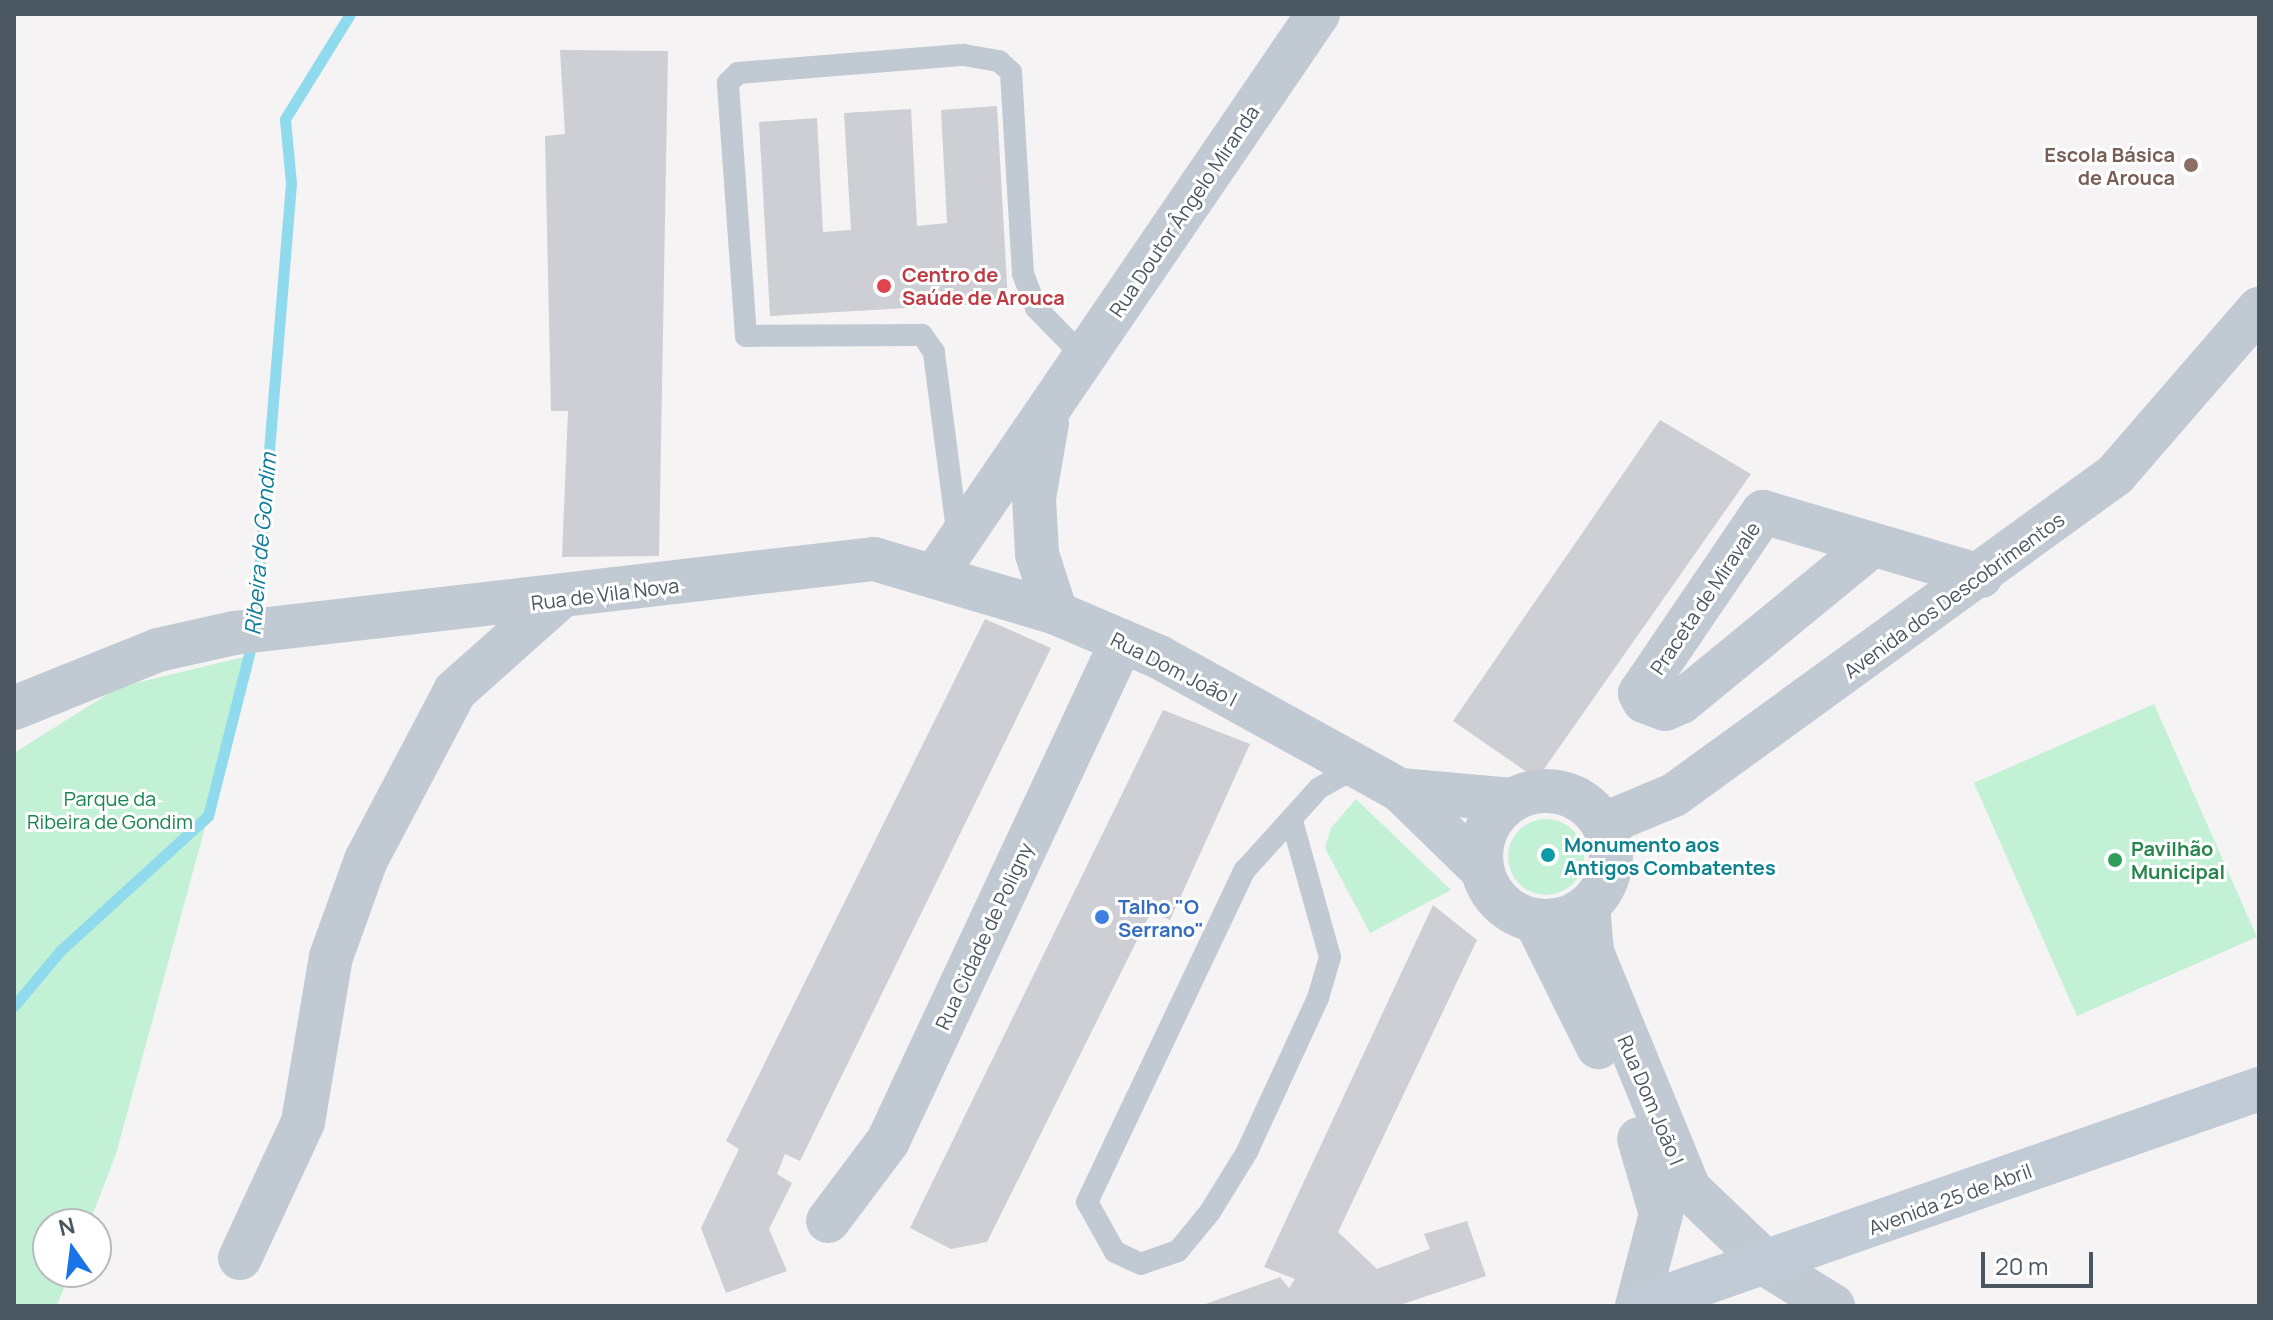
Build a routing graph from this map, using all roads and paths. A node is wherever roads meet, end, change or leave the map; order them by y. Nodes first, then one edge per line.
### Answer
1 (1318, 14) edge
2 (2259, 309) edge
3 (1084, 357) junction
4 (1049, 408) junction
5 (1870, 547) junction
6 (947, 557) junction
7 (1981, 576) junction
8 (556, 601) junction
9 (1056, 613) junction
10 (1122, 641) junction
11 (14, 708) edge
12 (1316, 744) junction
13 (1357, 767) junction
14 (1319, 788) junction
15 (1400, 790) junction
16 (1512, 800) junction
17 (1292, 821) junction
18 (1604, 824) junction
19 (1482, 870) junction
20 (1588, 906) junction
21 (1535, 920) junction
22 (2259, 1089) edge
23 (828, 1221) dead end
24 (240, 1258) dead end
25 (1768, 1263) junction
26 (1638, 1306) edge
27 (1833, 1306) edge

1 - 3 street, Rua Doutor Ângelo Miranda
2 - 7 street, Avenida dos Descobrimentos
3 - 4 street, Rua Doutor Ângelo Miranda
3 - 6 lane
4 - 6 street, Rua Doutor Ângelo Miranda
4 - 9 street, Rua Doutor Ângelo Miranda
5 - 5 street, Praceta de Miravale
5 - 7 street, Praceta de Miravale
6 - 8 street, Rua de Vila Nova
6 - 9 street, Rua Dom João I
7 - 18 street, Avenida dos Descobrimentos
8 - 11 street, Rua de Vila Nova
8 - 24 street
9 - 10 street, Rua Dom João I
10 - 12 street, Rua Dom João I
10 - 23 street, Rua Cidade de Poligny
12 - 13 street, Rua Dom João I
12 - 14 lane
13 - 14 lane
13 - 15 street, Rua Dom João I
14 - 17 lane
15 - 16 street, Rua Dom João I
15 - 19 street, Rua Dom João I
16 - 18 street, Rua Dom João I
16 - 19 street
17 - 17 lane
18 - 20 street
19 - 21 street, Rua Dom João I
20 - 21 street
20 - 25 street, Rua Dom João I
21 - 26 street, Rua Dom João I
22 - 25 main road, Avenida 25 de Abril
25 - 26 main road, Avenida 25 de Abril
25 - 27 street, Rua Dom João I

